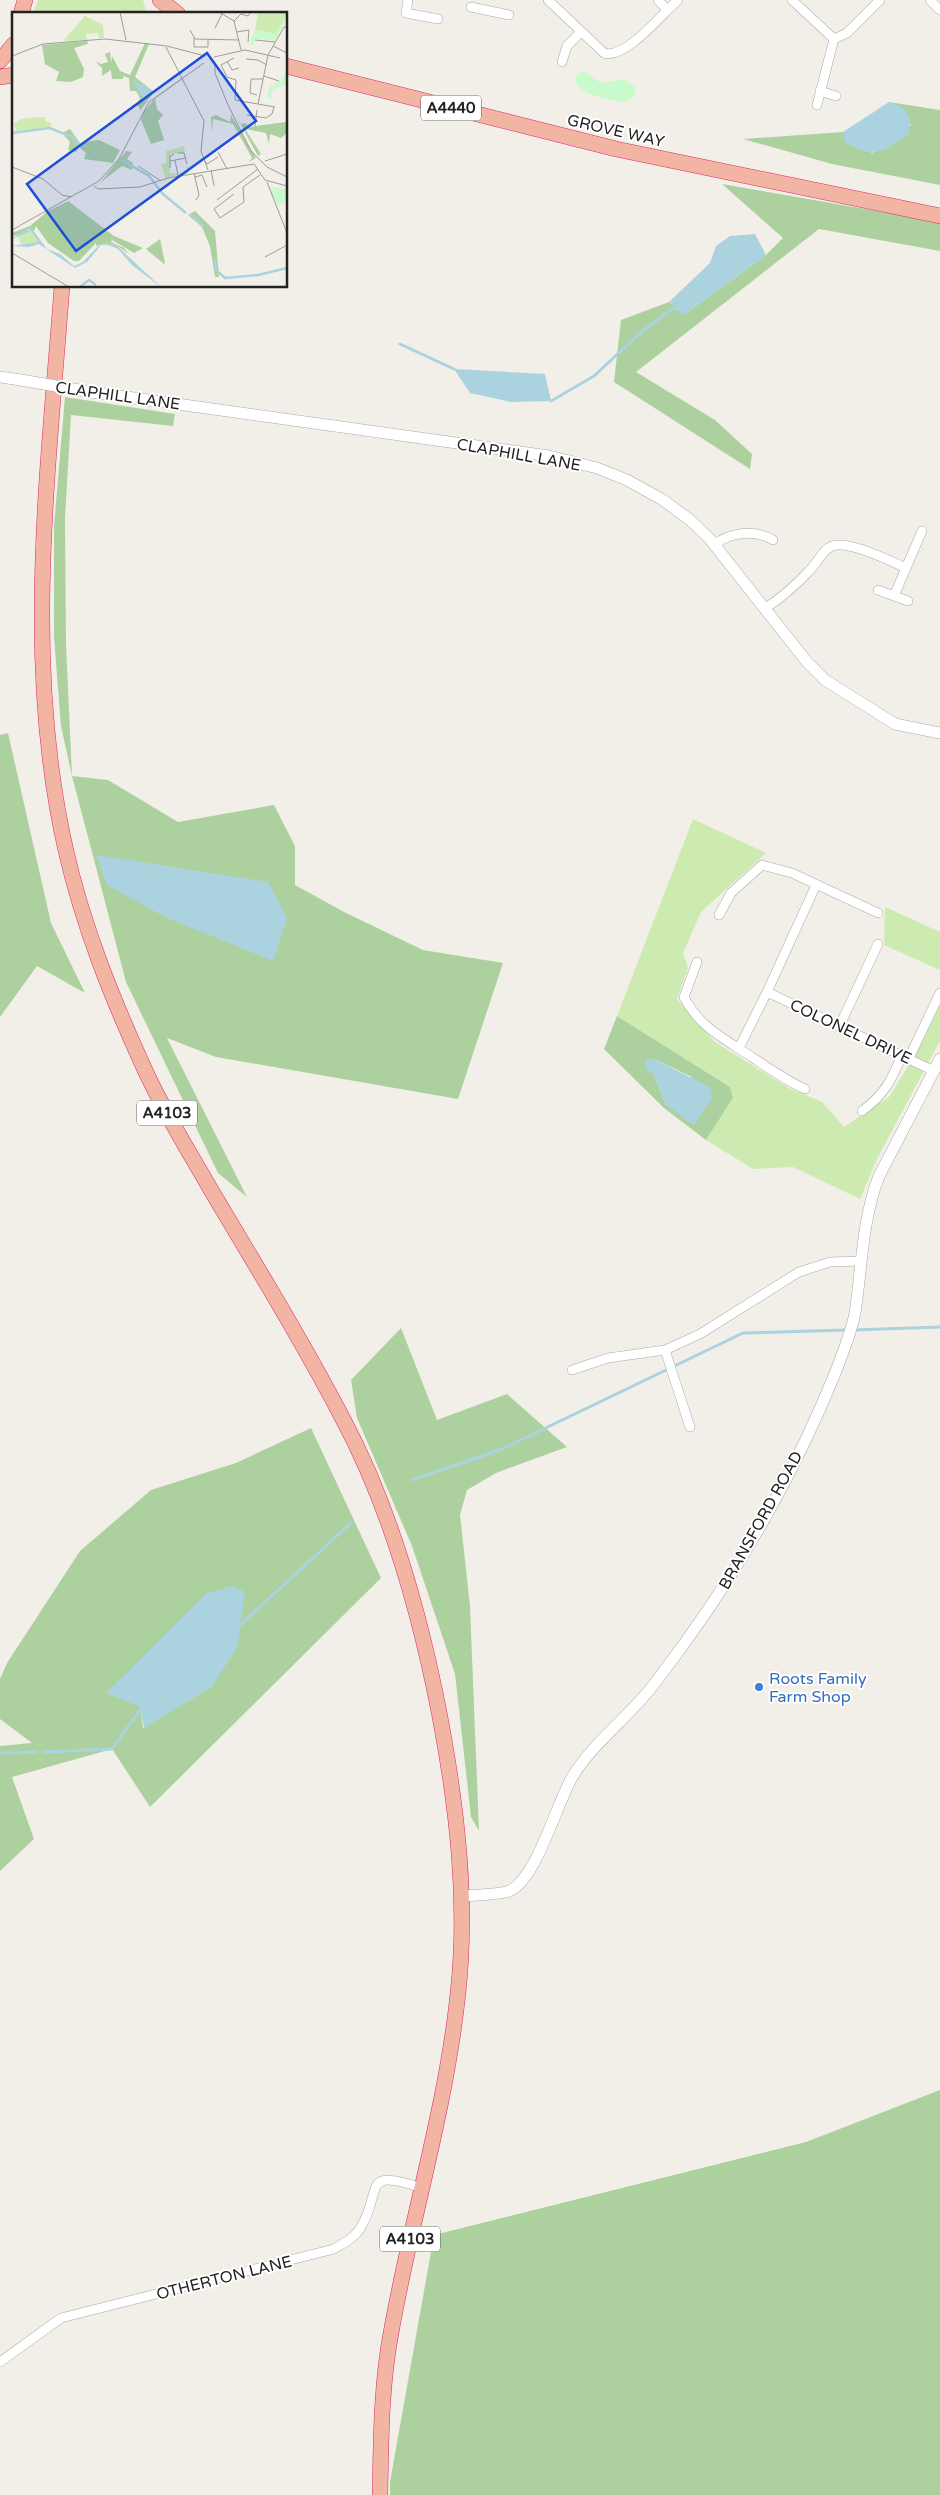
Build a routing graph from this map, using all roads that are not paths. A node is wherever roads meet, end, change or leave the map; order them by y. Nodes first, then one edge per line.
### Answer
1 (158, 0) edge
2 (408, 0) edge
3 (548, 0) edge
4 (658, 0) edge
5 (678, 0) edge
6 (792, 0) edge
7 (880, 0) edge
8 (930, 0) edge
9 (471, 8) dead end
10 (667, 10) junction
11 (940, 10) edge
12 (175, 12) edge
13 (509, 15) dead end
14 (438, 19) dead end
15 (581, 32) junction
16 (834, 39) junction
17 (12, 46) edge
18 (0, 61) edge
19 (562, 62) dead end
20 (288, 67) edge
21 (820, 91) junction
22 (836, 96) dead end
23 (817, 105) dead end
24 (940, 216) edge
25 (62, 288) edge
26 (0, 377) edge
27 (922, 531) dead end
28 (772, 540) dead end
29 (714, 545) junction
30 (906, 568) junction
31 (878, 590) dead end
32 (894, 596) junction
33 (908, 602) dead end
34 (764, 609) junction
35 (940, 733) edge
36 (816, 885) junction
37 (878, 913) dead end
38 (719, 915) dead end
39 (878, 944) dead end
40 (698, 962) dead end
41 (767, 992) junction
42 (940, 993) edge
43 (840, 1025) junction
44 (739, 1048) junction
45 (905, 1056) junction
46 (940, 1059) edge
47 (934, 1071) junction
48 (805, 1089) dead end
49 (862, 1111) dead end
50 (860, 1261) junction
51 (665, 1350) junction
52 (572, 1370) dead end
53 (690, 1427) dead end
54 (463, 1896) junction
55 (422, 2188) junction
56 (0, 2362) edge
57 (380, 2495) edge

1 - 12 highway
2 - 14 street
3 - 15 street
4 - 10 street
5 - 10 street
6 - 16 street
7 - 16 street
8 - 11 street
9 - 13 street
10 - 15 street
15 - 19 street
16 - 21 street
17 - 18 highway
20 - 24 highway, GROVE WAY / A4440
21 - 22 street
21 - 23 street
25 - 54 highway, A4103
26 - 29 street, CLAPHILL LANE, bridge
27 - 30 street
28 - 29 street
29 - 34 street, CLAPHILL LANE
30 - 32 street
30 - 34 street
31 - 32 street
32 - 33 street
34 - 35 street, CLAPHILL LANE
36 - 37 street
36 - 38 street
36 - 41 street
39 - 43 street
40 - 44 street
41 - 43 street, COLONEL DRIVE
41 - 44 street
42 - 45 street
43 - 45 street, COLONEL DRIVE
44 - 48 street
45 - 47 street, COLONEL DRIVE
45 - 49 street
46 - 47 street, BRANSFORD ROAD
47 - 50 street, BRANSFORD ROAD
50 - 51 street
50 - 54 street, BRANSFORD ROAD
51 - 52 street
51 - 53 street
54 - 55 highway, A4103
55 - 56 street, OTHERTON LANE
55 - 57 highway, A4103

